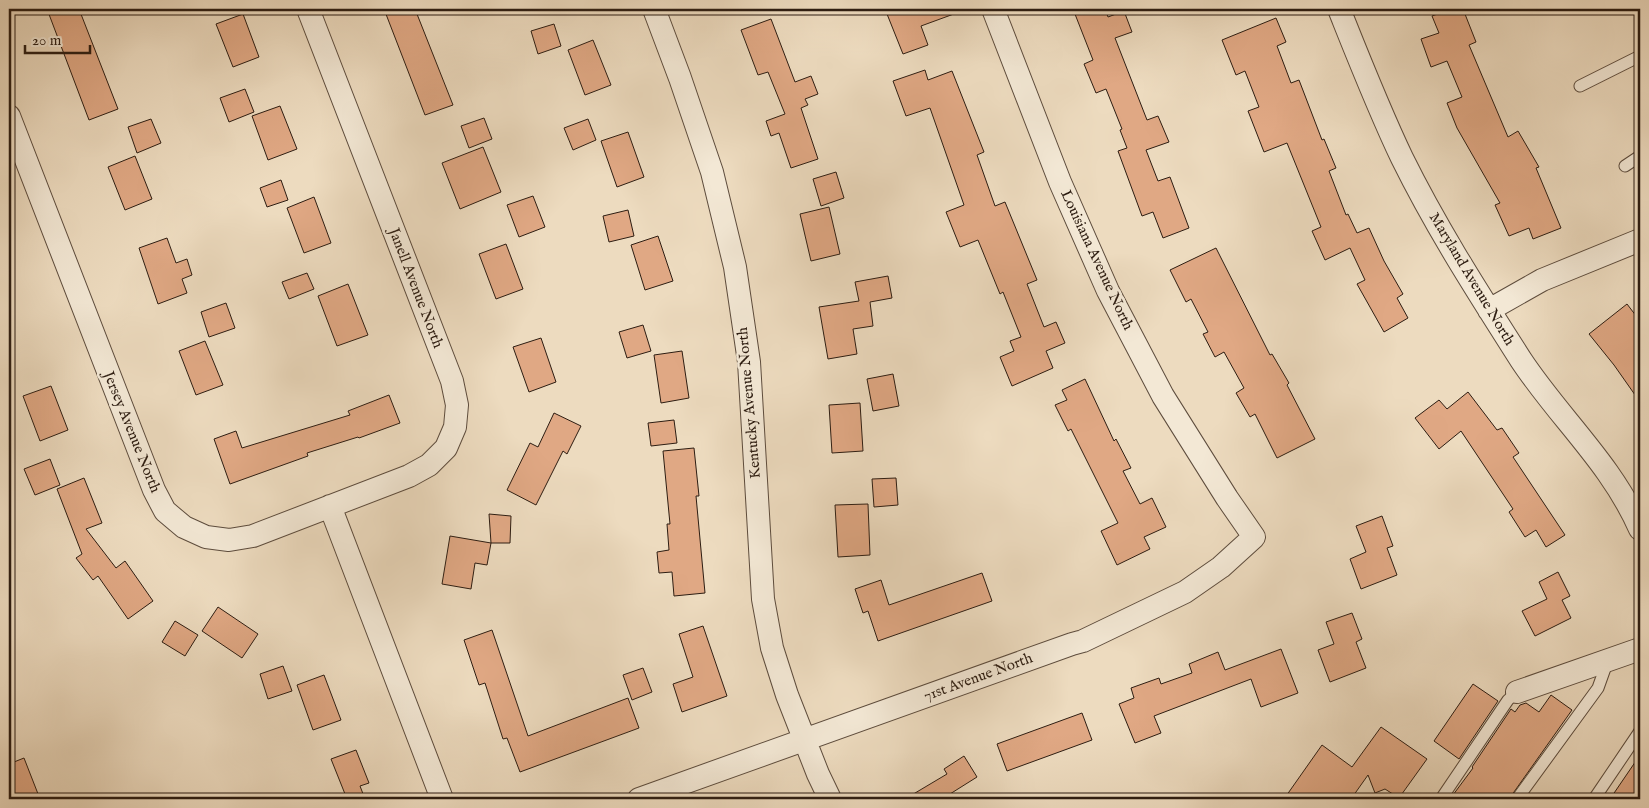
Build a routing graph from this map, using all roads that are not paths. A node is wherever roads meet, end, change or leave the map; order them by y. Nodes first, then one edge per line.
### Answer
1 (308, 9) edge
2 (654, 9) edge
3 (993, 9) edge
4 (1339, 9) edge
5 (1640, 56) edge
6 (1580, 86) dead end
7 (9, 116) edge
8 (1640, 156) edge
9 (1625, 166) dead end
10 (1640, 240) edge
11 (1489, 310) junction
12 (1227, 498) joint
13 (330, 506) junction
14 (1640, 529) edge
15 (1640, 648) edge
16 (1608, 660) junction
17 (1517, 692) joint
18 (1640, 731) edge
19 (805, 740) junction
20 (442, 799) edge
21 (639, 799) edge
22 (830, 799) edge
23 (1441, 799) edge
24 (1517, 799) edge
25 (1594, 799) edge

1 - 13 street, Janell Avenue North
2 - 19 street, Kentucky Avenue North
3 - 12 street, Louisiana Avenue North
4 - 11 street, Maryland Avenue North
5 - 6 lane
7 - 13 street, Jersey Avenue North
8 - 9 lane
10 - 11 street
11 - 14 street, Maryland Avenue North
12 - 19 street, 71st Avenue North
13 - 20 street
15 - 16 street
16 - 17 street
16 - 24 lane
17 - 23 lane
18 - 25 lane
19 - 21 street, 71st Avenue North
19 - 22 street, Kentucky Avenue North

